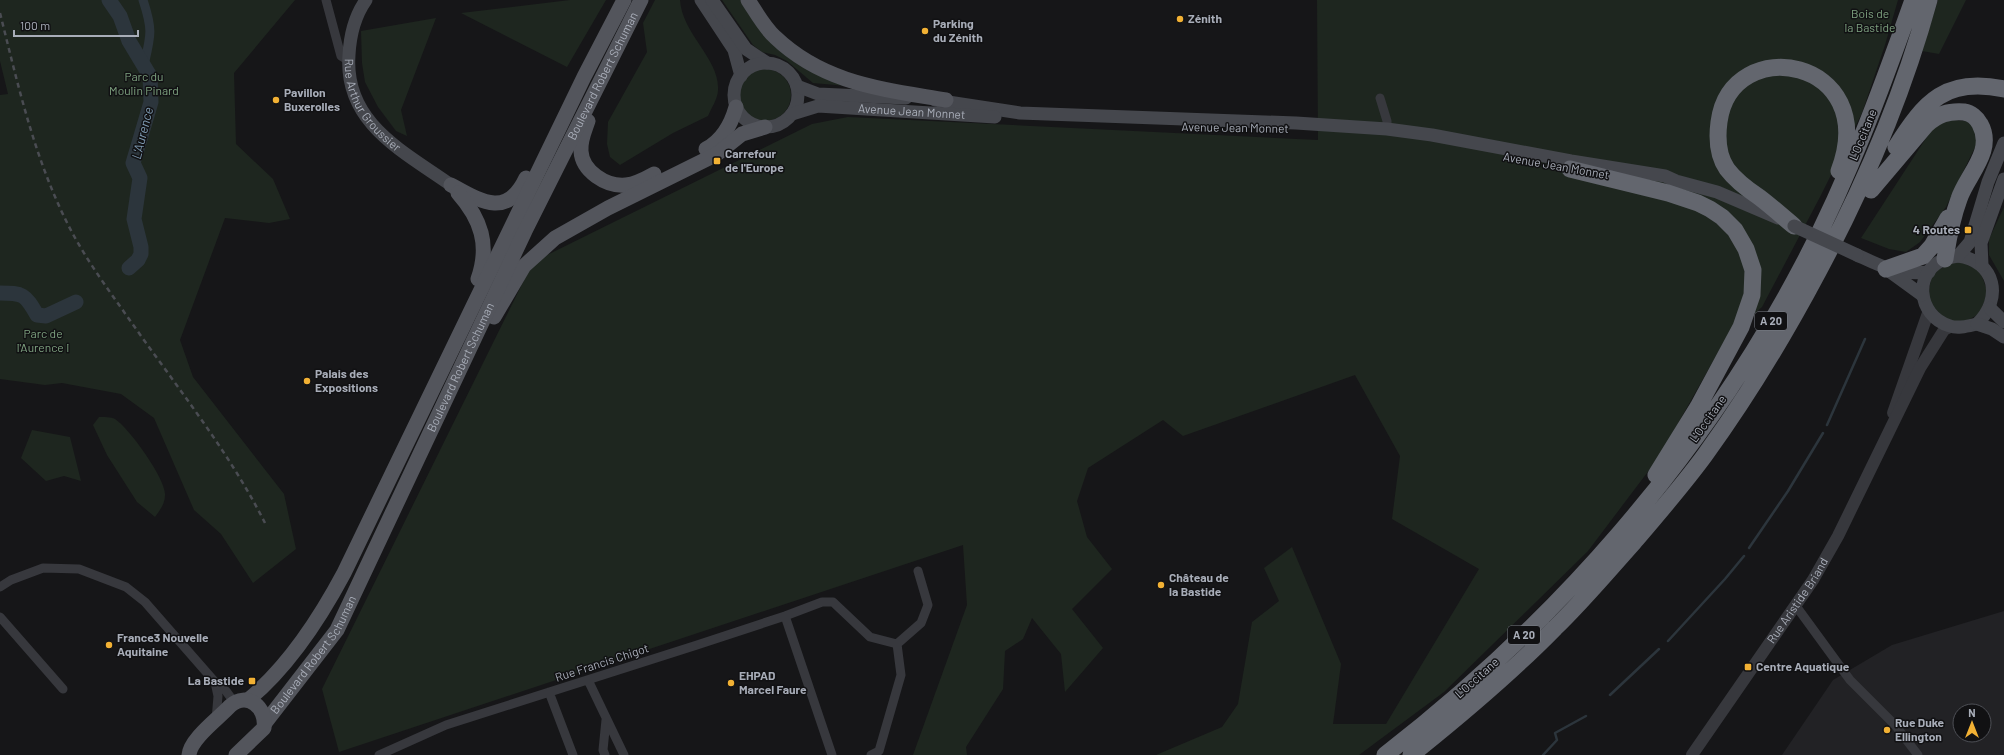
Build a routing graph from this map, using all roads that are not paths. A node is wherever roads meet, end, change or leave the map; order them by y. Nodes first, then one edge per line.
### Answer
1 (326, 0) edge
2 (366, 0) edge
3 (624, 0) edge
4 (641, 0) edge
5 (701, 0) edge
6 (712, 0) edge
7 (748, 0) edge
8 (1912, 0) edge
9 (1929, 0) edge
10 (348, 60) junction
11 (767, 63) junction
12 (606, 69) junction
13 (741, 76) junction
14 (584, 77) junction
15 (797, 86) junction
16 (2004, 89) edge
17 (1380, 98) dead end
18 (946, 100) junction
19 (736, 107) junction
20 (792, 114) junction
21 (765, 127) junction
22 (1387, 129) junction
23 (2004, 143) edge
24 (1570, 169) junction
25 (2004, 179) edge
26 (1676, 181) junction
27 (451, 184) junction
28 (1871, 190) junction
29 (2000, 194) edge
30 (1959, 198) junction
31 (1830, 212) junction
32 (1794, 226) junction
33 (1827, 255) junction
34 (1951, 258) junction
35 (1982, 265) junction
36 (1886, 269) junction
37 (1929, 272) junction
38 (1922, 295) junction
39 (1990, 308) junction
40 (1928, 312) junction
41 (2002, 320) edge
42 (1977, 324) junction
43 (1950, 327) junction
44 (458, 337) junction
45 (2004, 337) edge
46 (448, 395) junction
47 (1887, 436) junction
48 (1629, 523) junction
49 (918, 571) dead end
50 (0, 587) edge
51 (1796, 606) junction
52 (785, 616) junction
53 (0, 617) edge
54 (897, 644) junction
55 (588, 680) junction
56 (215, 682) junction
57 (63, 689) dead end
58 (549, 692) junction
59 (241, 701) junction
60 (216, 720) junction
61 (606, 720) junction
62 (265, 723) junction
63 (186, 753) edge
64 (236, 755) edge
65 (379, 755) edge
66 (573, 755) edge
67 (605, 755) edge
68 (624, 755) edge
69 (832, 755) edge
70 (871, 755) edge
71 (1385, 755) edge
72 (1411, 755) edge
73 (1692, 755) edge
74 (1918, 755) edge

1 - 10 street
2 - 10 main road, Rue Arthur Groussier
3 - 14 main road, Boulevard Robert Schuman
4 - 12 main road, Boulevard Robert Schuman
5 - 13 main road
6 - 11 main road
7 - 18 main road
8 - 31 highway, L'Occitane / A 20
9 - 33 highway, L'Occitane / A 20
10 - 27 main road, Rue Arthur Groussier
11 - 13 main road
11 - 15 main road
12 - 19 main road
12 - 46 main road, Boulevard Robert Schuman
13 - 19 main road
14 - 27 main road
14 - 44 main road, Boulevard Robert Schuman
15 - 18 main road, Avenue Jean Monnet
15 - 20 main road
16 - 28 highway
17 - 22 street
18 - 22 main road, Avenue Jean Monnet
19 - 21 main road
20 - 21 main road
20 - 24 main road, Avenue Jean Monnet
21 - 46 main road
22 - 26 main road, Avenue Jean Monnet
23 - 34 main road
24 - 26 main road, Avenue Jean Monnet
24 - 48 highway
25 - 29 main road
26 - 32 main road, Avenue Jean Monnet
27 - 44 main road
28 - 30 highway
28 - 33 highway
29 - 35 main road
30 - 34 highway
30 - 36 highway
31 - 32 highway
31 - 48 highway, L'Occitane / A 20
32 - 36 main road, Avenue Jean Monnet, bridge
33 - 72 highway, L'Occitane / A 20
34 - 35 main road
34 - 37 main road
35 - 39 main road
36 - 37 main road, Avenue Jean Monnet
36 - 38 main road, Avenue Jean Monnet
37 - 38 main road
38 - 40 main road
39 - 41 main road
39 - 42 main road
40 - 43 main road
40 - 47 street, Rue Aristide Briand
42 - 43 main road
42 - 45 main road
43 - 47 street, Rue Aristide Briand
44 - 59 main road, Boulevard Robert Schuman
46 - 62 main road, Boulevard Robert Schuman
47 - 51 street, Rue Aristide Briand
48 - 71 highway, L'Occitane / A 20
49 - 54 street
50 - 56 street
51 - 73 street, Rue Aristide Briand
51 - 74 street
52 - 54 street, Rue Francis Chigot
52 - 55 street, Rue Francis Chigot
52 - 69 street
53 - 57 street
54 - 70 street
55 - 58 street, Rue Francis Chigot
55 - 61 street
56 - 59 street
56 - 60 street
58 - 65 street, Rue Francis Chigot
58 - 66 street
59 - 60 main road, Boulevard Robert Schuman
59 - 62 main road
60 - 63 main road, Boulevard Robert Schuman
61 - 67 street
61 - 68 street
62 - 64 main road, Boulevard Robert Schuman

